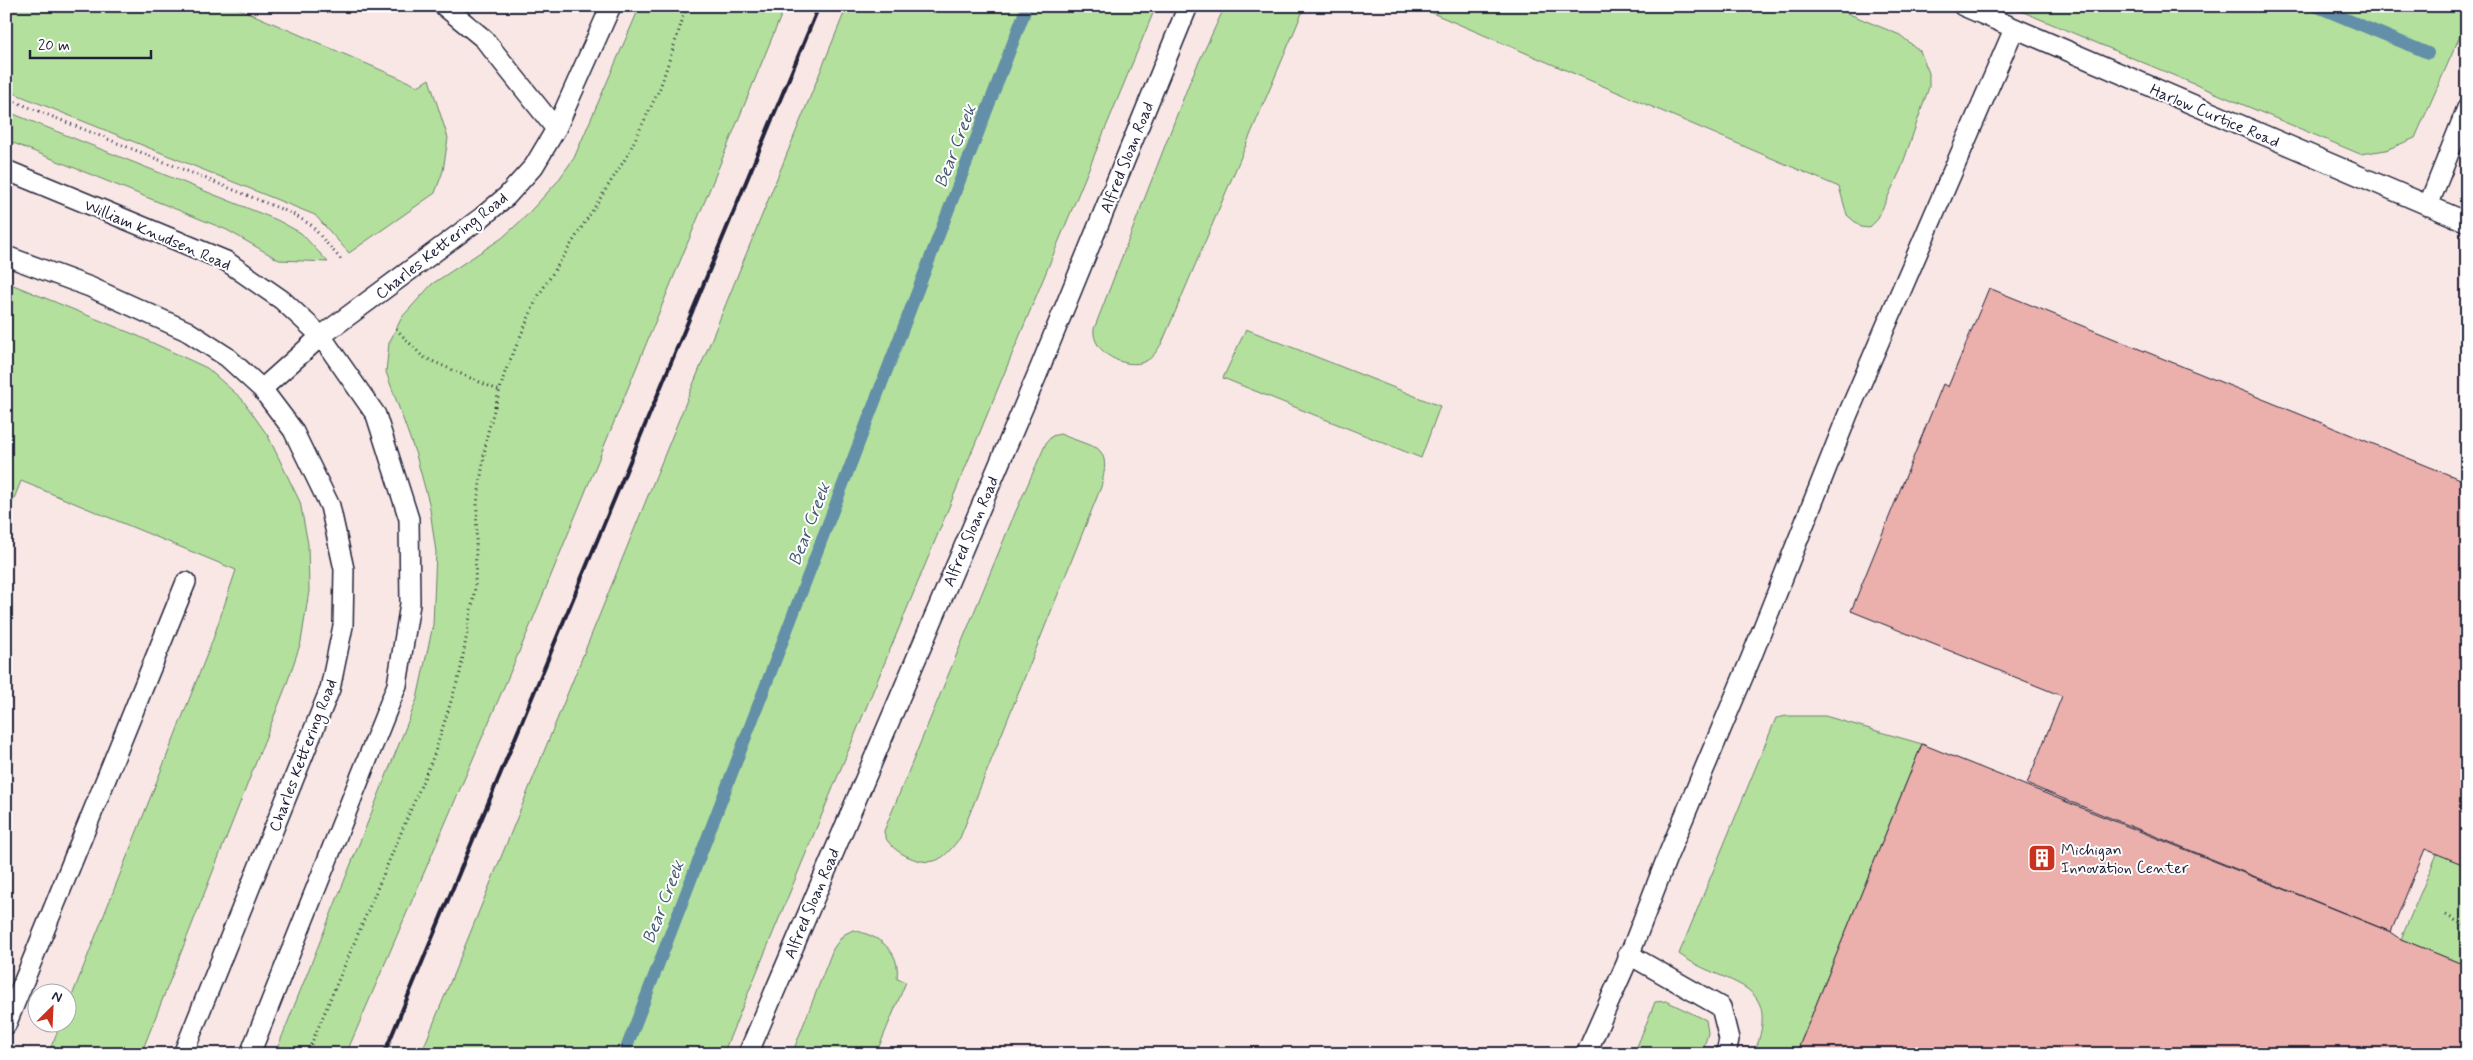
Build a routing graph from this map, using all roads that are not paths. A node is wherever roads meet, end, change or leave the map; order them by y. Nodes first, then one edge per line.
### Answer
1 (444, 6) edge
2 (611, 6) edge
3 (1188, 6) edge
4 (1963, 6) edge
5 (2014, 29) junction
6 (2467, 108) edge
7 (556, 129) junction
8 (6, 170) edge
9 (2428, 206) junction
10 (2467, 222) edge
11 (6, 256) edge
12 (320, 336) junction
13 (262, 389) junction
14 (186, 582) dead end
15 (1628, 954) junction
16 (6, 1025) edge
17 (183, 1054) edge
18 (250, 1054) edge
19 (748, 1054) edge
20 (1586, 1054) edge
21 (1726, 1054) edge

1 - 7 lane
2 - 7 lane, Charles Kettering Road
3 - 19 lane, Alfred Sloan Road
4 - 5 lane, Harlow Curtice Road
5 - 9 lane, Harlow Curtice Road
5 - 15 lane
6 - 9 lane
7 - 12 lane, Charles Kettering Road
8 - 12 lane, William Knudsen Road
9 - 10 lane, Harlow Curtice Road
11 - 13 lane
12 - 13 lane, Charles Kettering Road
12 - 18 lane
13 - 17 lane, Charles Kettering Road
14 - 16 lane
15 - 20 lane
15 - 21 lane

